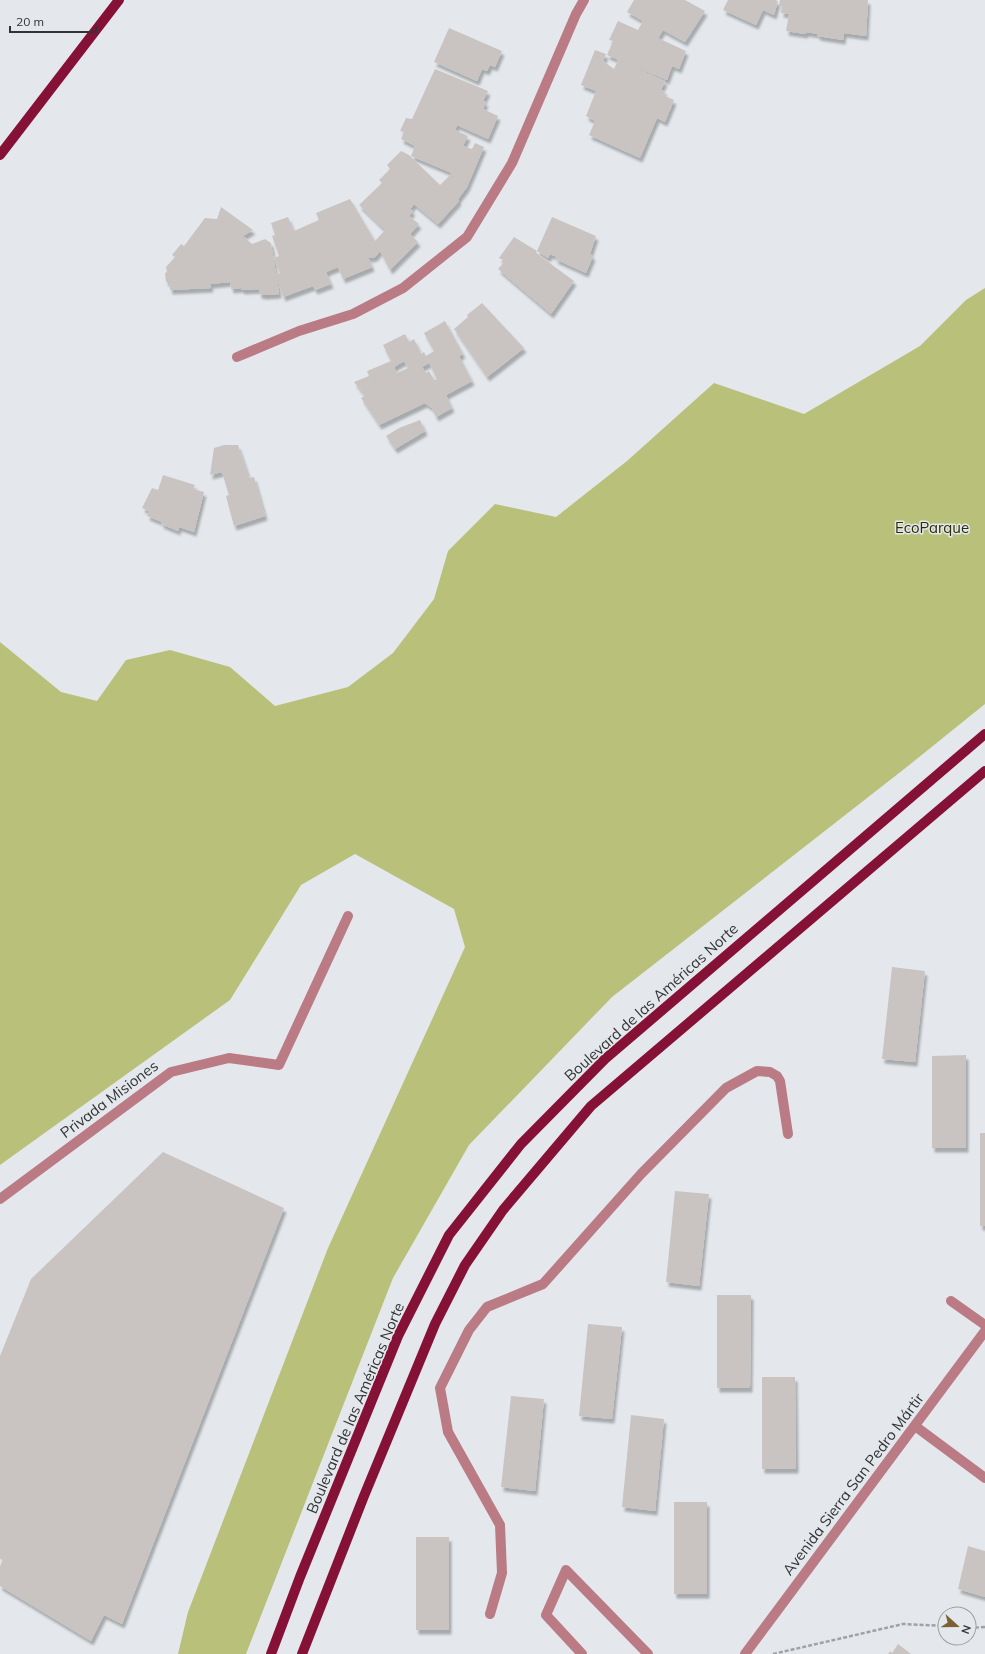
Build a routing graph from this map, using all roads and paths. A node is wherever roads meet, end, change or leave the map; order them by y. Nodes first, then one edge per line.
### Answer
1 (584, 0) edge
2 (115, 1) edge
3 (0, 155) edge
4 (236, 357) dead end
5 (985, 734) edge
6 (985, 771) edge
7 (348, 916) dead end
8 (788, 1134) dead end
9 (0, 1199) edge
10 (951, 1301) dead end
11 (985, 1325) edge
12 (985, 1331) edge
13 (915, 1426) junction
14 (985, 1478) edge
15 (490, 1614) dead end
16 (937, 1626) edge
17 (271, 1654) edge
18 (302, 1654) edge
19 (582, 1654) edge
20 (648, 1654) edge
21 (745, 1654) edge
22 (773, 1654) edge

1 - 4 street
2 - 3 main road
5 - 17 main road, Boulevard de las Américas Norte
6 - 18 main road
7 - 9 street, Privada Misiones
8 - 15 street
10 - 11 street
12 - 13 street, Avenida Sierra San Pedro Mártir
13 - 14 street
13 - 21 street, Avenida Sierra San Pedro Mártir
16 - 22 path
19 - 20 street

